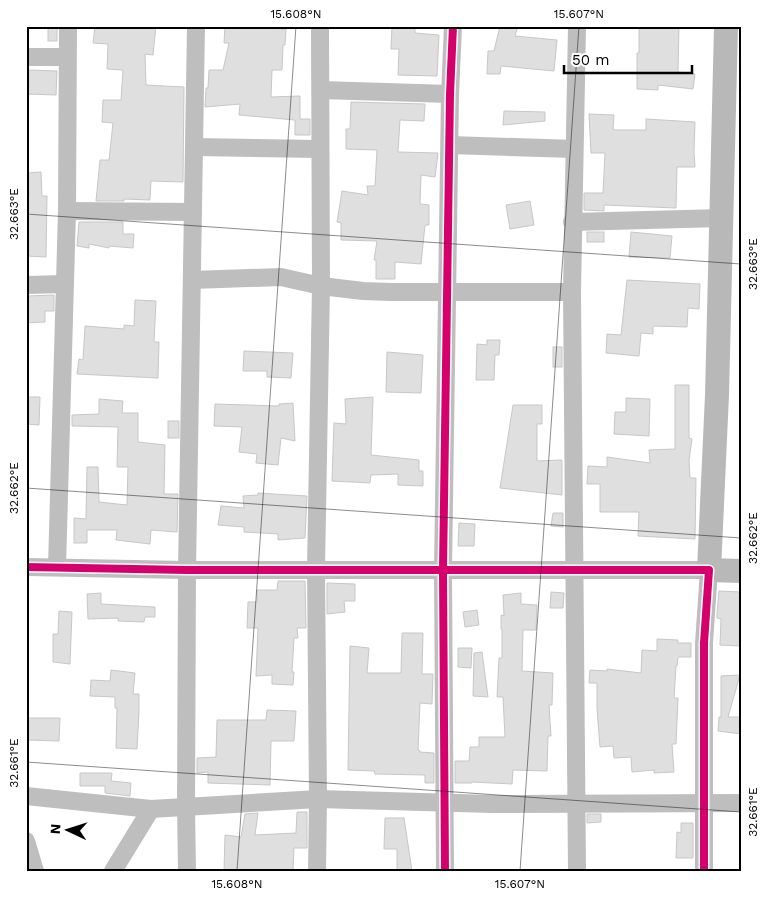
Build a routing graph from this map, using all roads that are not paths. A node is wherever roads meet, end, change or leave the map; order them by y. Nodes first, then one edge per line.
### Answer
1 (68, 26) edge
2 (196, 26) edge
3 (320, 26) edge
4 (453, 26) edge
5 (578, 26) edge
6 (726, 26) edge
7 (26, 57) edge
8 (67, 57) junction
9 (321, 90) junction
10 (450, 94) junction
11 (450, 145) junction
12 (194, 147) junction
13 (319, 149) junction
14 (574, 149) junction
15 (67, 211) junction
16 (193, 212) junction
17 (722, 218) junction
18 (572, 222) junction
19 (192, 280) junction
20 (65, 284) junction
21 (26, 286) edge
22 (320, 286) junction
23 (572, 292) junction
24 (448, 293) junction
25 (26, 567) edge
26 (57, 567) junction
27 (316, 569) junction
28 (187, 570) junction
29 (443, 570) junction
30 (575, 570) junction
31 (710, 570) junction
32 (741, 571) edge
33 (26, 796) edge
34 (318, 799) junction
35 (445, 802) junction
36 (576, 803) junction
37 (703, 803) junction
38 (741, 803) edge
39 (186, 807) junction
40 (151, 808) junction
41 (26, 841) edge
42 (36, 871) edge
43 (113, 871) edge
44 (187, 871) edge
45 (317, 871) edge
46 (445, 871) edge
47 (577, 871) edge
48 (704, 871) edge

1 - 8 street
2 - 12 street
3 - 9 street
4 - 10 street
5 - 14 street
6 - 17 main road
7 - 8 street
8 - 15 street
9 - 10 street
9 - 13 street
10 - 11 street
11 - 14 street
11 - 24 street
12 - 13 street
12 - 16 street
13 - 22 street
14 - 18 street
15 - 16 street
15 - 20 street
16 - 19 street
17 - 18 street
17 - 31 main road
18 - 23 street
19 - 22 street
19 - 28 street
20 - 21 street
20 - 26 street
22 - 24 street
22 - 27 street
23 - 24 street
23 - 30 street
24 - 29 street
25 - 26 street
26 - 28 street
27 - 28 street
27 - 29 street
27 - 34 street
28 - 39 street
29 - 30 street
29 - 35 street
30 - 31 street
30 - 36 street
31 - 32 main road
31 - 37 street
33 - 40 street
34 - 35 street
34 - 39 street
34 - 45 street
35 - 36 street
35 - 46 street
36 - 37 street
36 - 47 street
37 - 38 street
37 - 48 street
39 - 40 street
39 - 44 street
40 - 43 street
41 - 42 street

